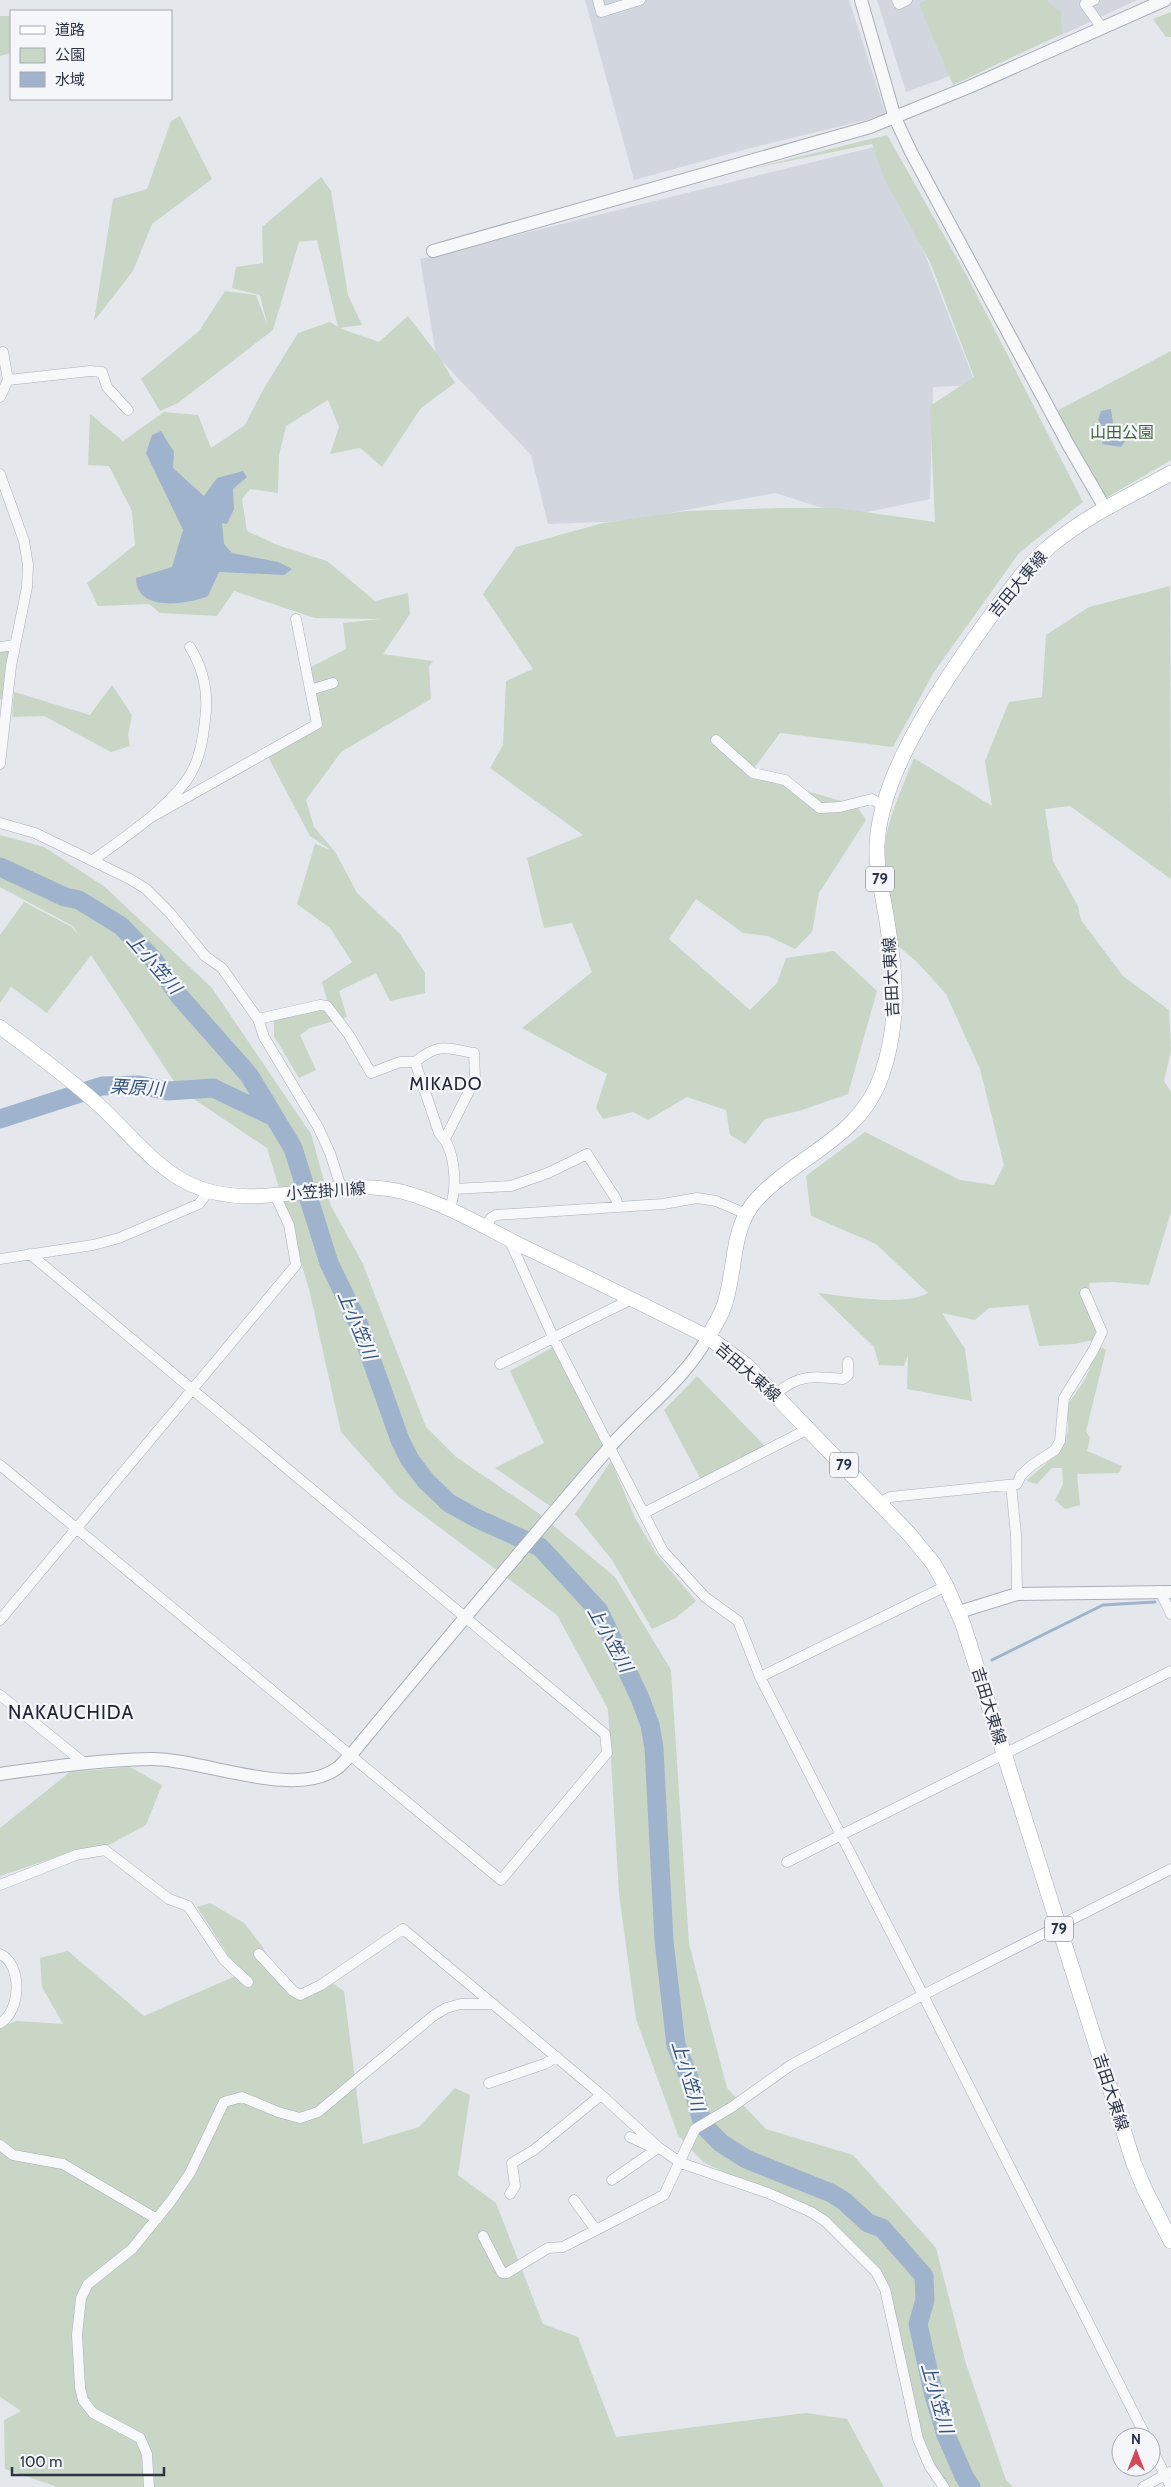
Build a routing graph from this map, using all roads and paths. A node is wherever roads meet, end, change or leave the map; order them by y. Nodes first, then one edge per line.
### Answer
1 (598, 0) edge
2 (640, 0) edge
3 (861, 0) edge
4 (897, 0) edge
5 (907, 0) edge
6 (1094, 0) edge
7 (1165, 0) edge
8 (1102, 28) junction
9 (895, 118) junction
10 (433, 251) dead end
11 (3, 352) dead end
12 (8, 380) junction
13 (0, 397) edge
14 (128, 410) dead end
15 (1171, 473) edge
16 (0, 474) edge
17 (1105, 508) junction
18 (296, 619) dead end
19 (16, 645) junction
20 (0, 647) edge
21 (190, 647) dead end
22 (333, 683) dead end
23 (310, 690) junction
24 (716, 740) dead end
25 (0, 764) edge
26 (883, 806) junction
27 (150, 818) junction
28 (0, 822) edge
29 (93, 860) junction
30 (258, 1019) junction
31 (0, 1026) edge
32 (415, 1062) junction
33 (445, 1139) junction
34 (337, 1188) junction
35 (454, 1189) junction
36 (208, 1192) junction
37 (279, 1194) junction
38 (618, 1206) junction
39 (450, 1210) junction
40 (746, 1214) junction
41 (486, 1227) junction
42 (509, 1239) junction
43 (30, 1254) junction
44 (0, 1259) edge
45 (1085, 1293) dead end
46 (632, 1299) junction
47 (708, 1337) junction
48 (554, 1339) junction
49 (848, 1362) dead end
50 (500, 1364) dead end
51 (192, 1389) junction
52 (776, 1394) junction
53 (808, 1429) junction
54 (610, 1447) junction
55 (0, 1465) edge
56 (1011, 1486) junction
57 (880, 1503) junction
58 (644, 1513) junction
59 (76, 1529) junction
60 (946, 1586) junction
61 (1165, 1592) edge
62 (1017, 1594) junction
63 (959, 1612) junction
64 (1171, 1614) edge
65 (465, 1618) junction
66 (0, 1620) edge
67 (1171, 1671) edge
68 (760, 1677) junction
69 (0, 1694) edge
70 (1004, 1754) junction
71 (350, 1756) junction
72 (84, 1763) junction
73 (0, 1774) edge
74 (842, 1836) junction
75 (787, 1862) dead end
76 (1171, 1869) edge
77 (0, 1884) edge
78 (1059, 1927) junction
79 (0, 1954) edge
80 (259, 1954) dead end
81 (248, 1982) dead end
82 (923, 1994) junction
83 (493, 2004) junction
84 (0, 2023) edge
85 (557, 2057) junction
86 (489, 2083) dead end
87 (601, 2095) junction
88 (630, 2137) dead end
89 (0, 2145) edge
90 (657, 2148) junction
91 (681, 2163) junction
92 (612, 2180) dead end
93 (510, 2194) dead end
94 (574, 2200) dead end
95 (157, 2218) junction
96 (596, 2230) junction
97 (483, 2236) dead end
98 (1171, 2241) edge
99 (1141, 2427) edge
100 (1161, 2462) edge
101 (1168, 2473) edge
102 (149, 2487) edge
103 (944, 2487) edge
104 (1143, 2487) edge
105 (1171, 2487) edge

1 - 2 street
3 - 9 street
4 - 5 street
6 - 8 street
7 - 8 street
8 - 9 street
9 - 10 street
9 - 17 street
11 - 12 street
12 - 13 street
12 - 14 street
15 - 17 main road, 吉田大東線 / 79
16 - 19 street
17 - 26 main road, 吉田大東線 / 79
18 - 23 street
19 - 20 street
19 - 25 street
21 - 27 street
22 - 23 street
23 - 27 street
24 - 26 street
26 - 40 main road, 吉田大東線 / 79
27 - 29 street
28 - 29 street
29 - 30 street
30 - 32 street
30 - 34 street
31 - 36 main road, 小笠掛川線
32 - 33 street
32 - 33 street
33 - 35 street
34 - 37 main road, 小笠掛川線
34 - 39 main road, 小笠掛川線
35 - 38 street
35 - 39 street
36 - 37 main road, 小笠掛川線
36 - 43 street
37 - 51 street
38 - 40 street
38 - 41 street
39 - 41 main road, 小笠掛川線
40 - 47 main road, 吉田大東線 / 79
41 - 42 main road, 小笠掛川線
42 - 46 main road, 小笠掛川線
42 - 48 street
43 - 44 street
43 - 51 street
45 - 56 street
46 - 47 main road, 小笠掛川線
46 - 48 street
47 - 52 main road, 吉田大東線 / 79
47 - 54 street
48 - 50 street
48 - 54 street
49 - 52 street
51 - 59 street
51 - 65 street
52 - 53 main road, 吉田大東線 / 79
53 - 57 main road, 吉田大東線 / 79
53 - 58 street
54 - 58 street
54 - 65 street
55 - 59 street
56 - 57 street
56 - 62 street
57 - 60 main road, 吉田大東線 / 79
58 - 68 street
59 - 66 street
59 - 71 street
60 - 63 main road, 吉田大東線 / 79
60 - 68 street
61 - 62 street
61 - 64 street
62 - 63 street
63 - 70 main road, 吉田大東線 / 79
65 - 71 street
65 - 71 street
67 - 70 street
68 - 74 street
69 - 72 street
70 - 74 street
70 - 78 main road, 吉田大東線 / 79
71 - 72 street
72 - 73 street
74 - 75 street
74 - 82 street
76 - 78 street
77 - 81 street
78 - 82 street
78 - 98 main road, 吉田大東線 / 79
79 - 84 street
80 - 83 street
82 - 91 street
82 - 99 street
83 - 85 street
83 - 95 street
85 - 86 street
85 - 87 street
87 - 90 street
87 - 93 street
88 - 90 street
89 - 95 street
90 - 91 street
90 - 92 street
91 - 96 street
91 - 103 street
94 - 96 street
95 - 102 street
96 - 97 street
100 - 101 street
101 - 104 street
101 - 105 street

